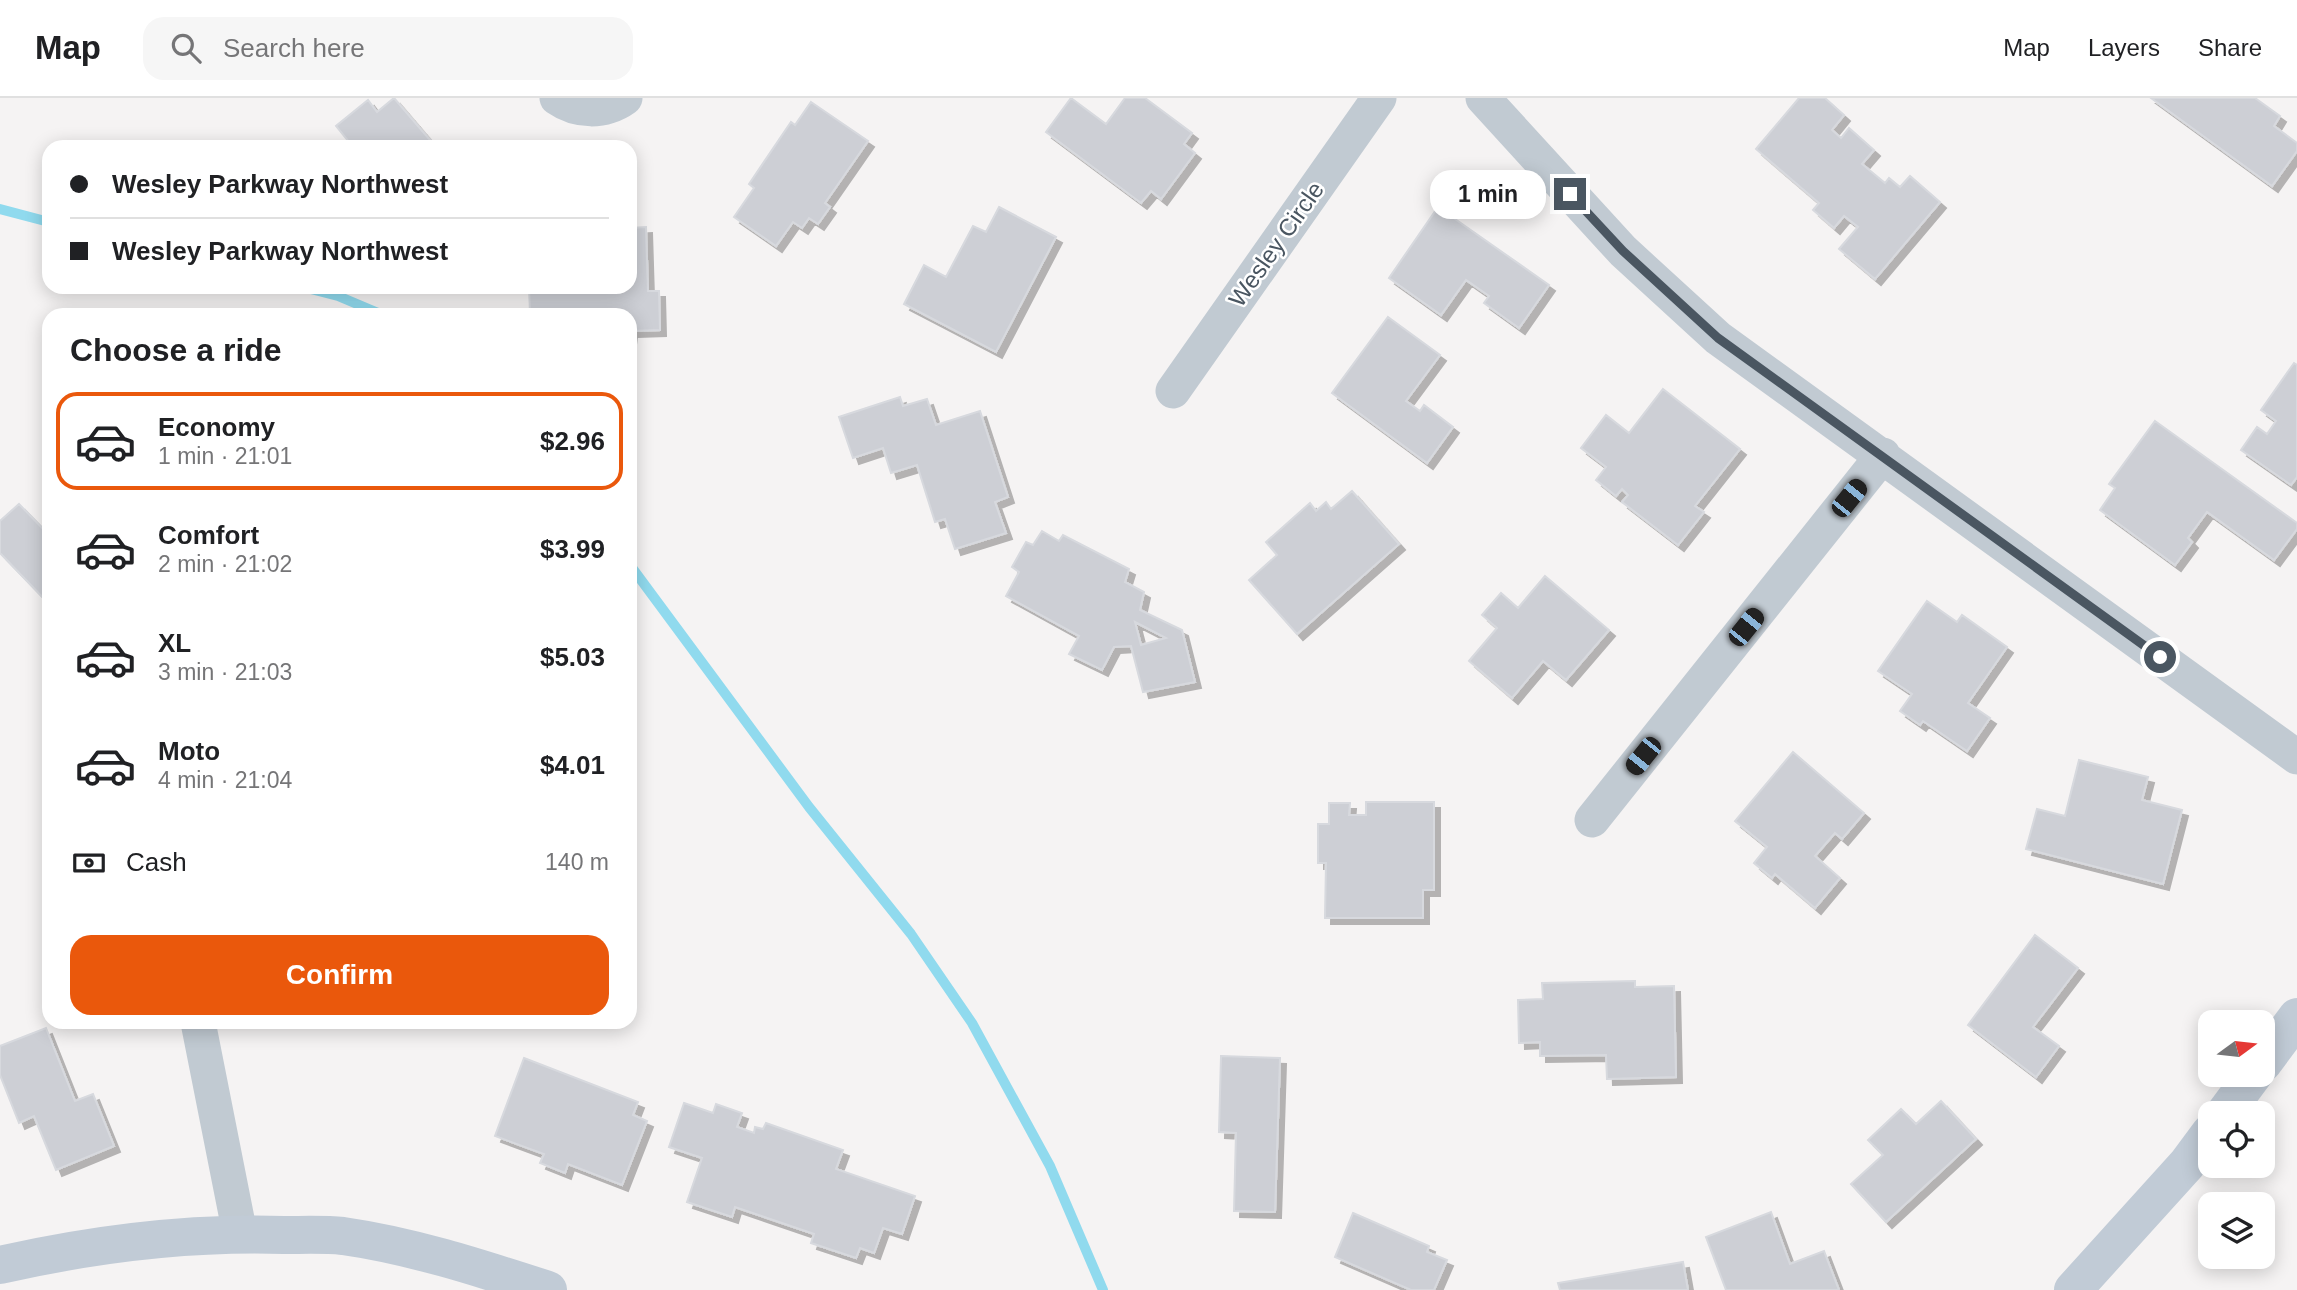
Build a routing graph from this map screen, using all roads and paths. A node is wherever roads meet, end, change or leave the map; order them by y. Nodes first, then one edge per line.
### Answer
1 (557, 98) edge
2 (625, 98) edge
3 (1379, 98) edge
4 (1483, 98) edge
5 (1173, 391) dead end
6 (1883, 455) junction
7 (2297, 757) edge
8 (1592, 820) dead end
9 (2297, 1017) edge
10 (199, 1029) edge
11 (2275, 1047) edge
12 (2198, 1149) edge
13 (240, 1234) junction
14 (0, 1265) edge
15 (548, 1290) edge
16 (2073, 1290) edge

1 - 2 street
3 - 5 street, Wesley Circle
4 - 6 street
6 - 7 street
6 - 8 street
9 - 11 street
10 - 13 street
12 - 16 street
13 - 14 street
13 - 15 street

